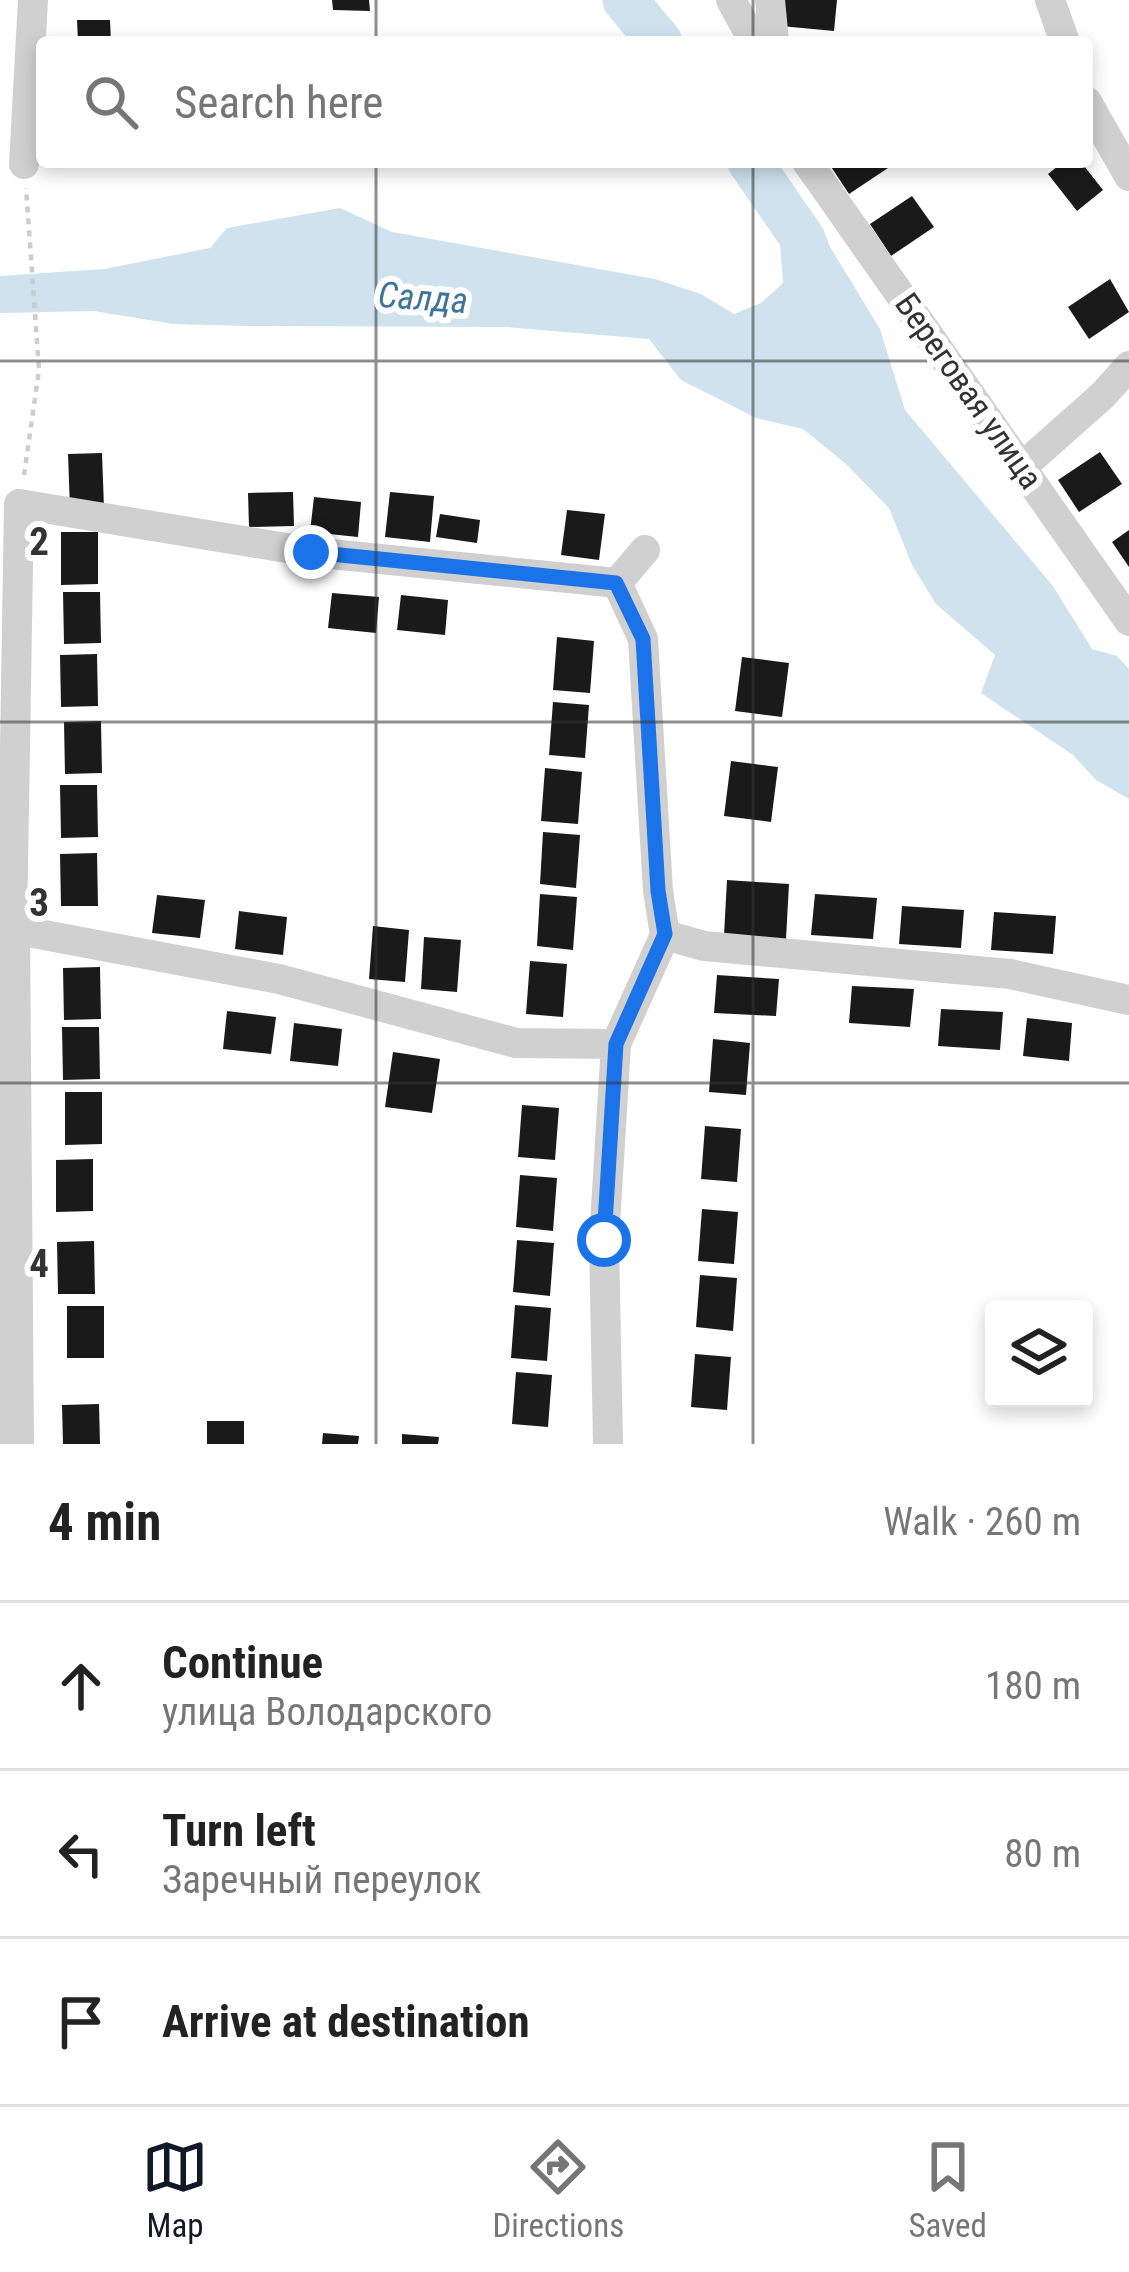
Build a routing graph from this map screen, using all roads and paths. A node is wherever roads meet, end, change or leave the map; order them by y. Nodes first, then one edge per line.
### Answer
1 (33, 0) edge
2 (731, 0) edge
3 (770, 0) edge
4 (1051, 0) edge
5 (751, 36) edge
6 (773, 36) edge
7 (1063, 36) edge
8 (1093, 113) edge
9 (24, 164) dead end
10 (811, 168) edge
11 (1129, 176) edge
12 (29, 219) dead end
13 (1129, 366) edge
14 (1023, 466) junction
15 (20, 504) junction
16 (645, 550) dead end
17 (616, 583) junction
18 (1129, 621) edge
19 (6, 929) edge
20 (665, 934) junction
21 (1129, 1000) edge
22 (616, 1044) junction
23 (16, 1444) edge
24 (608, 1444) edge

1 - 9 street
2 - 5 street
3 - 6 street
4 - 7 street
8 - 11 street
10 - 14 street, Береговая улица
12 - 15 path
13 - 14 street
14 - 18 street, Береговая улица
15 - 17 street
15 - 19 street
16 - 17 street
17 - 20 street
19 - 22 street
19 - 23 street
20 - 21 street
20 - 22 street
22 - 24 street

